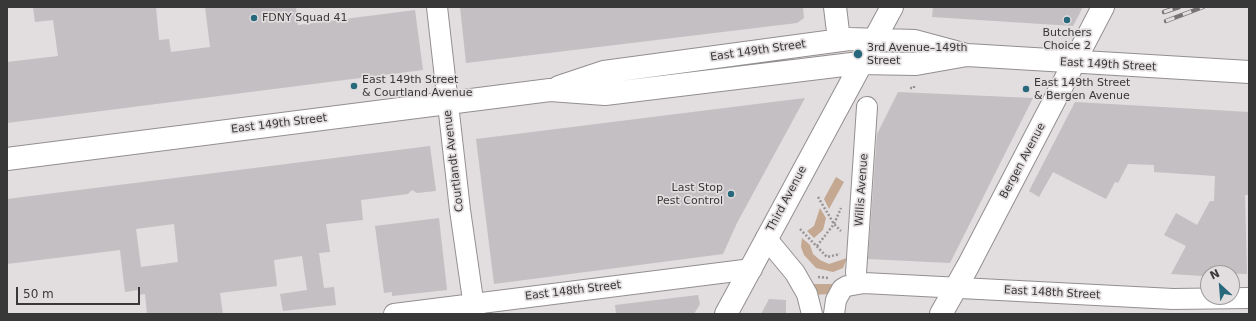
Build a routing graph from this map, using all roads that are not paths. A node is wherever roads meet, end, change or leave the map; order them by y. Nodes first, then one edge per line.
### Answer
1 (437, 7) edge
2 (835, 7) edge
3 (892, 7) edge
4 (1103, 7) edge
5 (874, 39) junction
6 (839, 40) junction
7 (967, 56) junction
8 (860, 63) junction
9 (1075, 63) junction
10 (1249, 72) edge
11 (550, 90) junction
12 (447, 103) junction
13 (867, 106) dead end
14 (7, 159) edge
15 (766, 238) junction
16 (752, 269) junction
17 (856, 278) junction
18 (955, 287) junction
19 (1249, 298) edge
20 (474, 308) edge
21 (394, 314) edge
22 (726, 314) edge
23 (812, 314) edge
24 (834, 314) edge
25 (941, 314) edge

1 - 12 street, Courtlandt Avenue
2 - 6 main road
3 - 5 main road
4 - 9 main road, Bergen Avenue
5 - 6 main road, East 149th Street
5 - 7 main road, East 149th Street
5 - 8 main road, Third Avenue
6 - 11 main road, East 149th Street
7 - 8 main road, East 149th Street
7 - 9 main road, East 149th Street
8 - 11 main road, East 149th Street
8 - 15 main road, Third Avenue
9 - 10 main road, East 149th Street
9 - 18 main road, Bergen Avenue
11 - 12 main road, East 149th Street
12 - 14 main road, East 149th Street
12 - 20 street, Courtlandt Avenue
13 - 17 street, Willis Avenue
15 - 16 main road, Third Avenue
15 - 23 street
16 - 20 street, East 148th Street
16 - 22 main road, Third Avenue
17 - 18 street, East 148th Street
17 - 24 street
18 - 19 street, East 148th Street
18 - 25 main road, Bergen Avenue
20 - 21 street, East 148th Street

